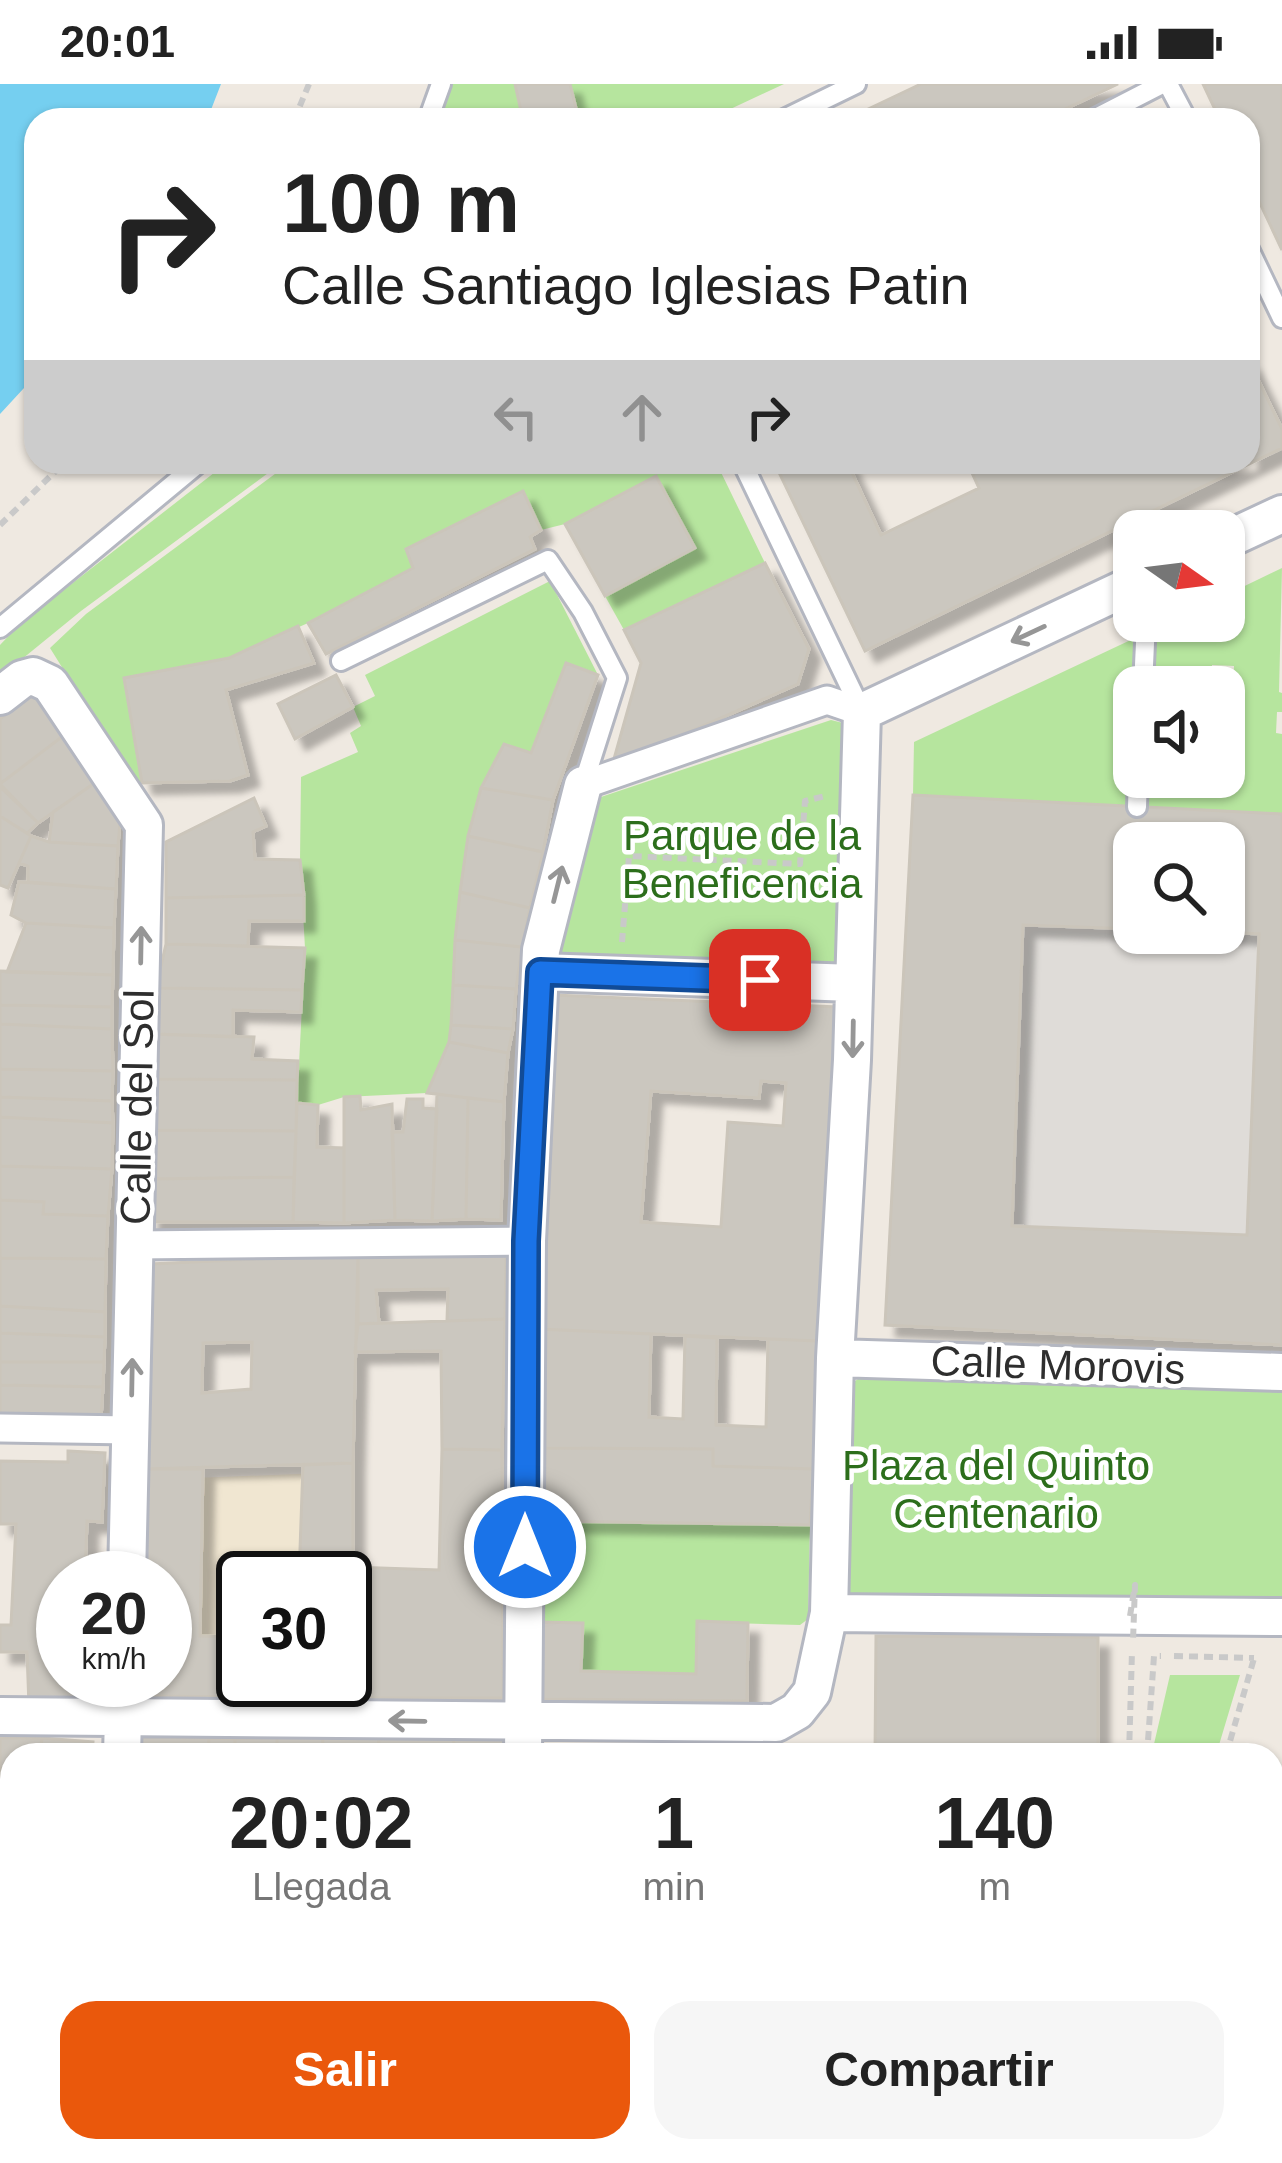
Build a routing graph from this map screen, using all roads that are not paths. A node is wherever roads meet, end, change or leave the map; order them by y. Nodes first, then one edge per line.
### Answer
1 (856, 84) edge
2 (1165, 84) edge
3 (807, 108) edge
4 (1116, 108) edge
5 (1260, 272) edge
6 (1282, 318) edge
7 (186, 474) edge
8 (748, 474) edge
9 (1282, 514) edge
10 (1245, 531) edge
11 (1113, 594) edge
12 (0, 628) edge
13 (341, 661) dead end
14 (0, 696) edge
15 (862, 712) junction
16 (583, 785) junction
17 (1137, 798) edge
18 (1136, 807) dead end
19 (540, 972) junction
20 (854, 983) junction
21 (526, 1241) junction
22 (134, 1246) junction
23 (835, 1358) junction
24 (1282, 1372) edge
25 (0, 1428) edge
26 (131, 1430) junction
27 (128, 1551) edge
28 (829, 1613) junction
29 (1274, 1617) edge
30 (123, 1707) edge
31 (0, 1716) edge
32 (123, 1718) junction
33 (524, 1739) edge
34 (122, 1743) edge

1 - 3 lane
2 - 4 lane
5 - 6 lane
7 - 12 lane
8 - 15 lane
9 - 10 street
11 -> 15 street
13 - 16 lane
22 -> 14 street, Calle del Sol
15 - 16 street
15 - 20 street
19 -> 16 street
17 - 18 lane
19 - 20 street
19 - 21 street
20 -> 23 street
21 - 22 street
21 - 33 street
26 -> 22 street, Calle del Sol
23 - 24 street, Calle Morovis
23 - 28 street
25 - 26 street
26 - 27 street, Calle del Sol
28 - 29 street
28 - 33 street
30 - 32 street
31 - 32 street
33 -> 32 street
32 - 34 street

